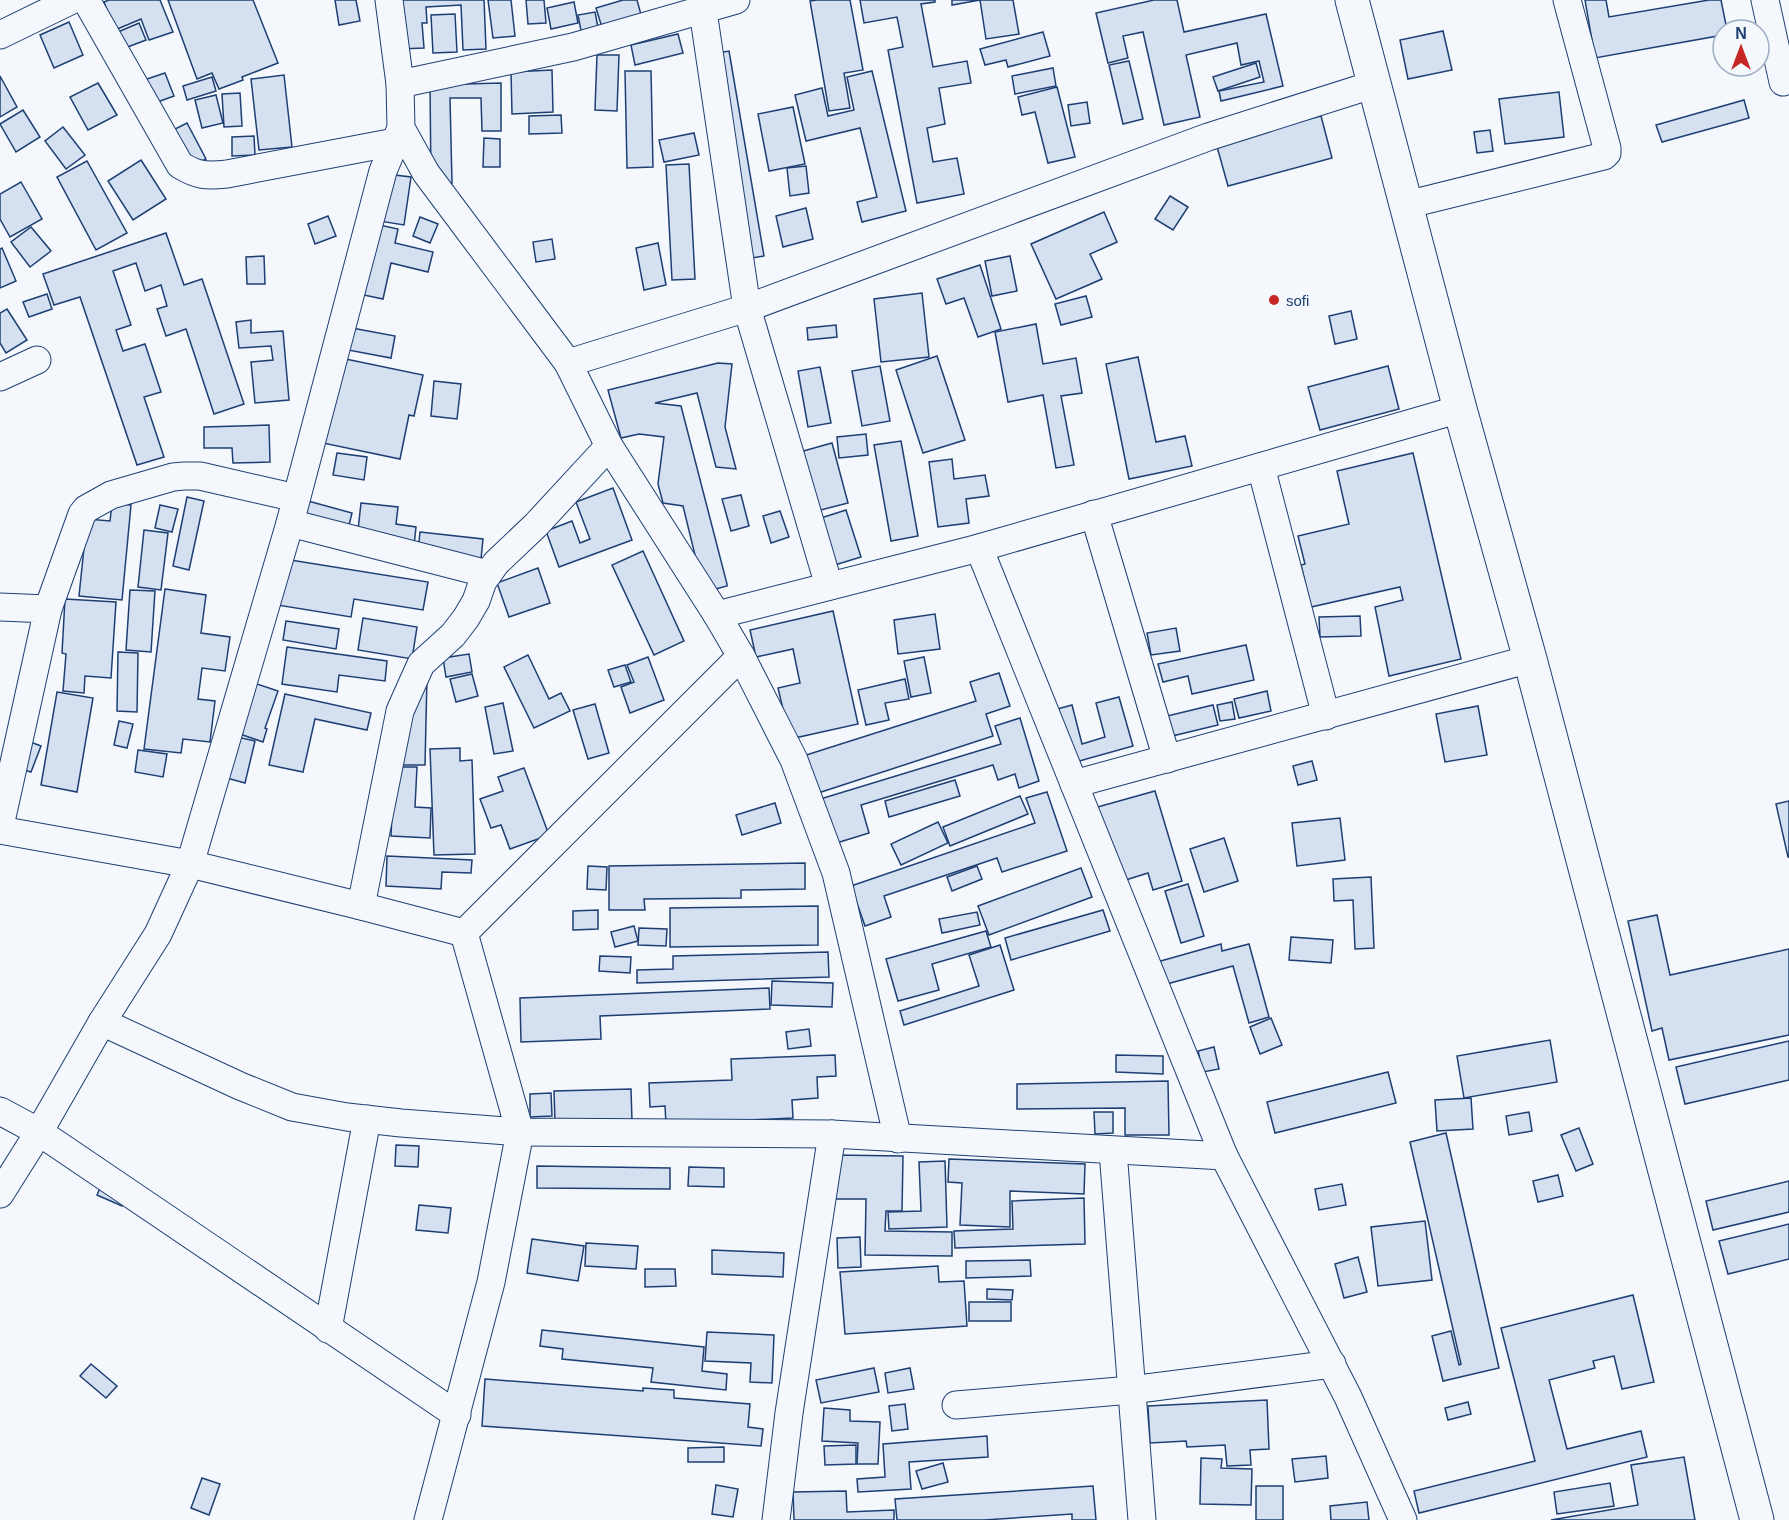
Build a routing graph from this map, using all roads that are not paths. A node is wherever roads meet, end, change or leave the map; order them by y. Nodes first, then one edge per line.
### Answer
1 (72, 0) edge
2 (86, 0) edge
3 (389, 0) edge
4 (736, 0) edge
5 (1352, 0) edge
6 (1567, 0) edge
7 (1765, 0) edge
8 (702, 11) junction
9 (0, 35) edge
10 (1783, 82) dead end
11 (400, 84) junction
12 (1375, 84) junction
13 (398, 135) junction
14 (1406, 205) junction
15 (747, 308) junction
16 (37, 360) dead end
17 (568, 363) junction
18 (0, 377) edge
19 (1460, 409) junction
20 (609, 446) junction
21 (1261, 467) junction
22 (293, 511) junction
23 (1094, 514) junction
24 (979, 548) junction
25 (488, 574) junction
26 (829, 586) junction
27 (0, 607) edge
28 (48, 609) junction
29 (717, 615) junction
30 (741, 656) junction
31 (1530, 659) junction
32 (1326, 716) junction
33 (1167, 759) junction
34 (1074, 784) junction
35 (0, 828) edge
36 (190, 864) junction
37 (361, 906) junction
38 (464, 933) junction
39 (102, 1022) junction
40 (0, 1112) edge
41 (368, 1119) junction
42 (39, 1132) junction
43 (520, 1132) junction
44 (832, 1134) junction
45 (898, 1139) junction
46 (1113, 1150) junction
47 (1224, 1156) junction
48 (0, 1194) edge
49 (328, 1329) junction
50 (1332, 1365) junction
51 (1131, 1390) junction
52 (956, 1405) dead end
53 (457, 1415) junction
54 (428, 1520) edge
55 (776, 1520) edge
56 (1142, 1520) edge
57 (1403, 1520) edge
58 (1757, 1520) edge

1 - 9 street
2 - 13 street
3 - 11 street
4 - 8 street
5 - 12 main road
6 - 14 street
7 - 10 street
8 - 11 street
8 - 15 street
11 - 13 street
12 - 14 main road
12 - 15 street
13 - 17 street
13 - 22 street
14 - 19 main road
15 - 17 street
15 - 26 street
16 - 18 street
17 - 20 street
19 - 21 street
19 - 31 main road
20 - 25 street
20 - 29 street
21 - 23 street
21 - 32 street
22 - 25 street
22 - 28 street
22 - 36 street
23 - 24 street
23 - 33 street
24 - 26 street
24 - 34 street
25 - 37 street
26 - 29 street
27 - 28 street
28 - 35 street
29 - 30 street
30 - 38 street
30 - 45 street
31 - 32 street
31 - 58 main road
32 - 33 street
33 - 34 street
34 - 47 street
35 - 36 street
36 - 37 street
36 - 39 street
37 - 38 street
38 - 43 street
39 - 41 street
39 - 42 street
40 - 42 street
41 - 43 street
41 - 49 street
42 - 48 street
42 - 49 street
43 - 44 street
43 - 53 street
44 - 45 street
44 - 55 street
45 - 46 street
46 - 47 street
46 - 51 street
47 - 50 street
49 - 53 street
50 - 51 street
50 - 57 street
51 - 52 street
51 - 56 street
53 - 54 street

